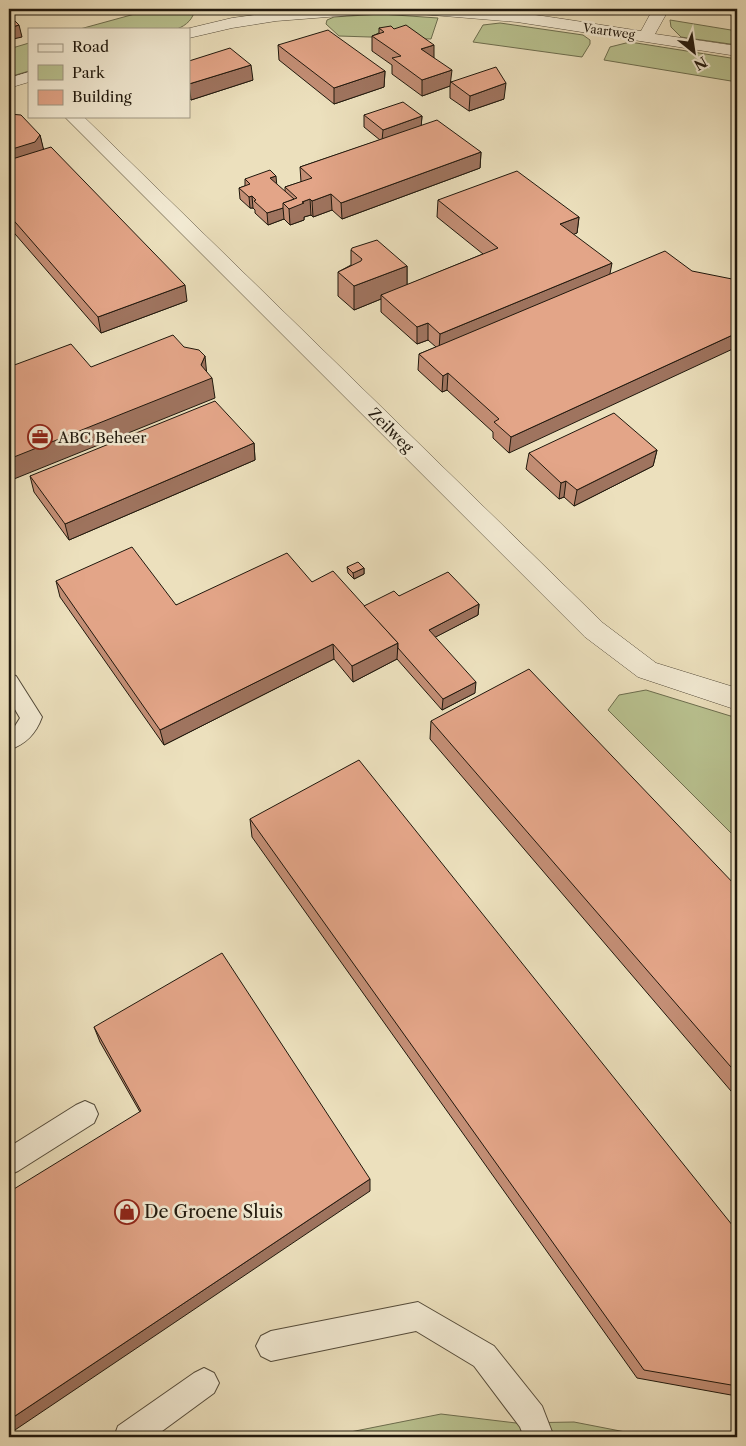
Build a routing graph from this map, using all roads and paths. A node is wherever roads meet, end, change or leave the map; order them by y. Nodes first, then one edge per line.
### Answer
1 (366, 9) edge
2 (420, 9) edge
3 (660, 9) edge
4 (220, 16) edge
5 (190, 32) edge
6 (646, 36) junction
7 (737, 51) edge
8 (28, 77) edge
9 (9, 83) edge
10 (74, 118) edge
11 (9, 682) edge
12 (737, 699) edge
13 (9, 741) edge
14 (86, 1114) dead end
15 (9, 1162) edge
16 (271, 1346) dead end
17 (204, 1383) dead end
18 (129, 1437) edge
19 (539, 1437) edge

1 - 4 street
2 - 6 street, Vaartweg
3 - 6 street
4 - 5 street
6 - 7 street, Vaartweg
8 - 9 street
10 - 12 street, Zeilweg
11 - 13 lane
14 - 15 lane
16 - 19 lane
17 - 18 lane

